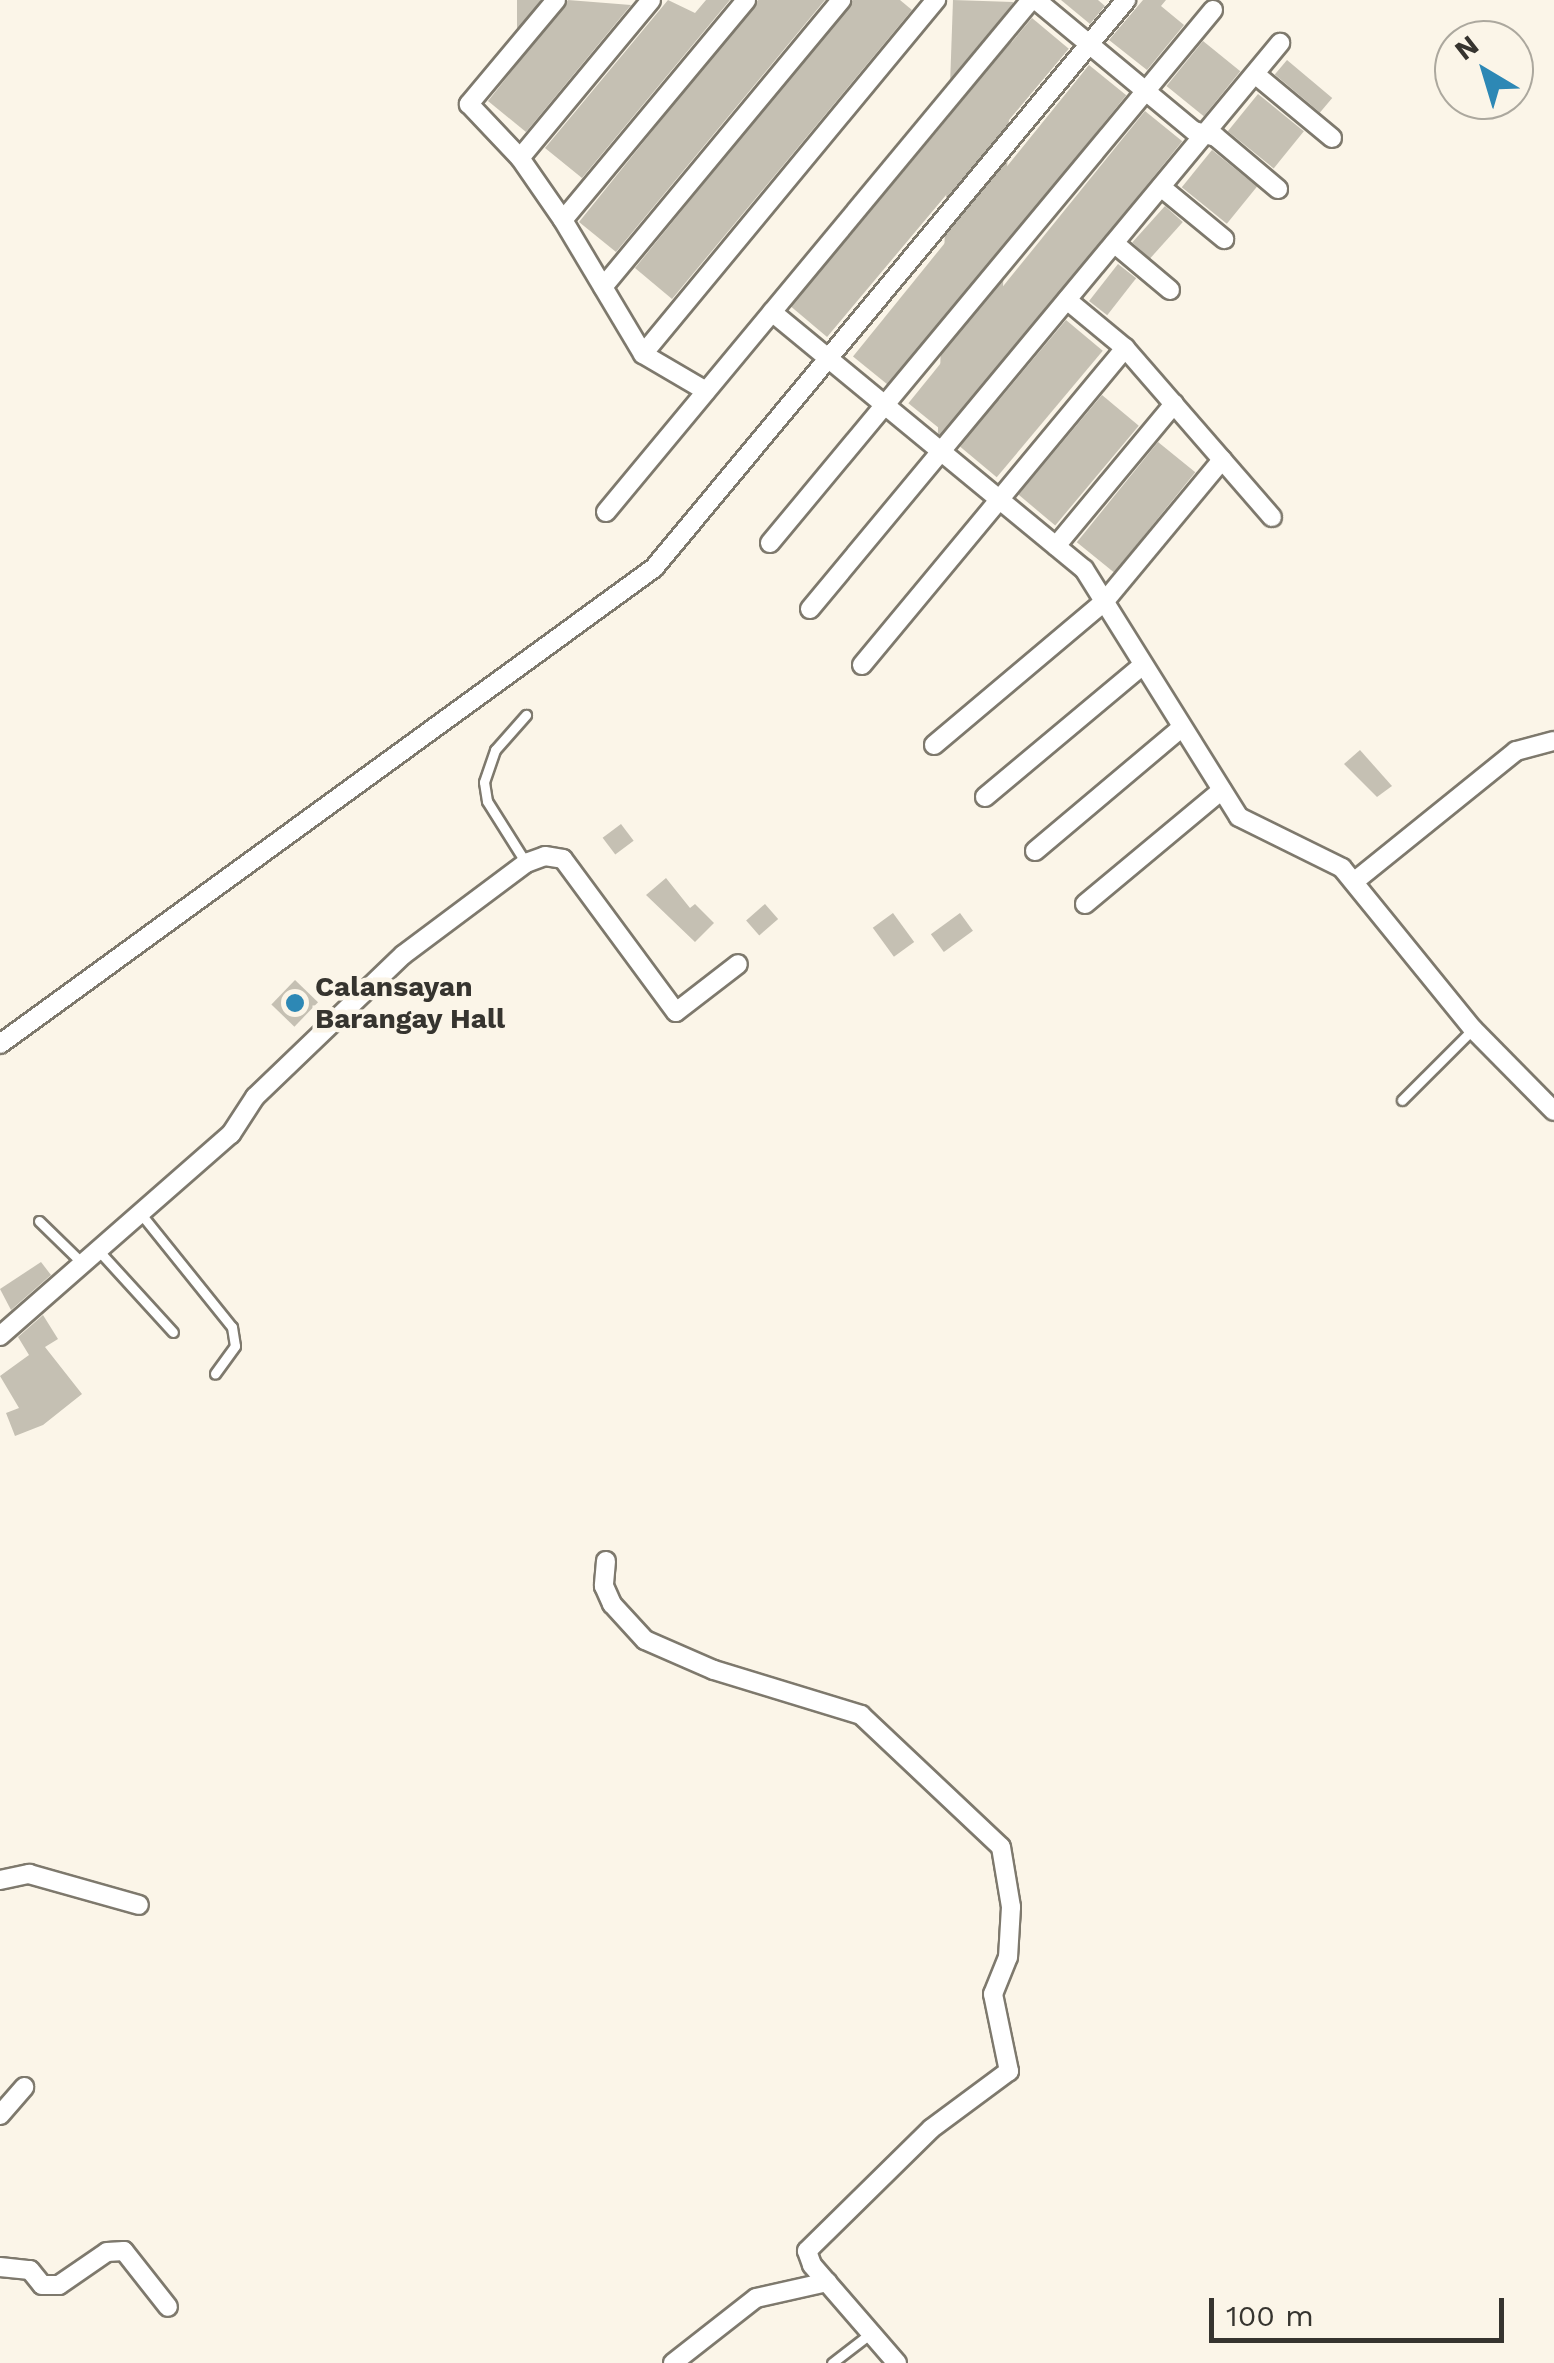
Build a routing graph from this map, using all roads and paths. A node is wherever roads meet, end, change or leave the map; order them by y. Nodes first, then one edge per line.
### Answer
1 (556, 0) edge
2 (651, 0) edge
3 (746, 0) edge
4 (841, 0) edge
5 (1034, 0) edge
6 (1126, 0) edge
7 (931, 2) edge
8 (1214, 10) dead end
9 (1280, 43) dead end
10 (1090, 44) junction
11 (1254, 74) junction
12 (1146, 91) junction
13 (1205, 134) junction
14 (1332, 138) dead end
15 (520, 158) junction
16 (1161, 187) junction
17 (1278, 188) dead end
18 (563, 220) junction
19 (1224, 239) dead end
20 (1114, 244) junction
21 (603, 287) junction
22 (1170, 290) dead end
23 (1067, 300) junction
24 (772, 312) junction
25 (1125, 348) junction
26 (643, 354) junction
27 (828, 358) junction
28 (706, 392) junction
29 (1174, 404) junction
30 (885, 405) junction
31 (941, 451) junction
32 (1222, 460) junction
33 (1000, 500) junction
34 (606, 512) dead end
35 (1272, 517) dead end
36 (770, 543) dead end
37 (1056, 546) junction
38 (1104, 602) junction
39 (810, 609) dead end
40 (1143, 664) junction
41 (862, 665) dead end
42 (526, 715) dead end
43 (1182, 727) junction
44 (1554, 741) edge
45 (934, 745) dead end
46 (1222, 790) junction
47 (985, 797) dead end
48 (1034, 851) dead end
49 (526, 863) junction
50 (1354, 882) junction
51 (1085, 904) dead end
52 (738, 964) dead end
53 (1473, 1028) junction
54 (0, 1044) edge
55 (1402, 1100) dead end
56 (1554, 1111) edge
57 (142, 1214) junction
58 (40, 1220) dead end
59 (98, 1250) junction
60 (83, 1264) junction
61 (173, 1332) dead end
62 (0, 1336) edge
63 (215, 1374) dead end
64 (606, 1561) dead end
65 (0, 1880) edge
66 (139, 1905) dead end
67 (24, 2087) dead end
68 (0, 2115) edge
69 (0, 2268) edge
70 (827, 2282) junction
71 (168, 2308) dead end
72 (870, 2333) junction
73 (673, 2363) edge
74 (832, 2363) edge
75 (897, 2363) edge

1 - 15 street
2 - 15 street
3 - 18 street
4 - 21 street
5 - 10 street
5 - 24 street
6 - 10 street
7 - 26 street
8 - 12 street
9 - 11 street
10 - 12 street
10 - 27 street
11 - 13 street
11 - 14 street
12 - 13 street
12 - 30 street
13 - 16 street
13 - 17 street
15 - 18 street
16 - 19 street
16 - 20 street
18 - 21 street
20 - 22 street
20 - 23 street
21 - 26 street
23 - 25 street
23 - 31 street
24 - 27 street
24 - 28 street
25 - 29 street
25 - 33 street
26 - 28 street
27 - 30 street
27 - 54 street
28 - 34 street
29 - 32 street
29 - 37 street
30 - 31 street
30 - 36 street
31 - 33 street
31 - 39 street
32 - 35 street
32 - 38 street
33 - 37 street
33 - 41 street
37 - 38 street
38 - 40 street
38 - 45 street
40 - 43 street
40 - 47 street
42 - 49 lane
43 - 46 street
43 - 48 street
44 - 50 street
46 - 50 street
46 - 51 street
49 - 52 street
49 - 57 street
50 - 53 street
53 - 55 lane
53 - 56 street
57 - 59 street
57 - 63 lane
58 - 60 lane
59 - 60 street
59 - 61 lane
60 - 62 street
64 - 70 street
65 - 66 street
67 - 68 street
69 - 71 street
70 - 72 street
70 - 73 street
72 - 74 lane
72 - 75 street

